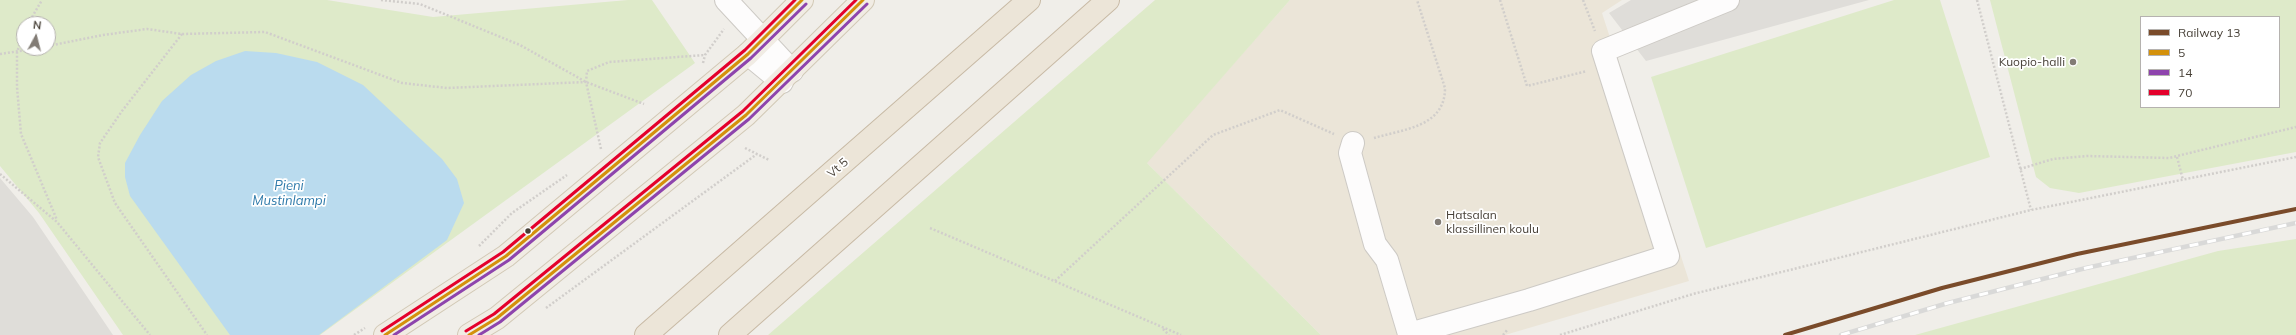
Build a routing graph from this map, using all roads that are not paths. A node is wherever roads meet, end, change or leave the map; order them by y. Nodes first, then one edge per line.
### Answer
1 (726, 0) edge
2 (802, 0) edge
3 (863, 0) edge
4 (1028, 0) edge
5 (1108, 0) edge
6 (1728, 0) edge
7 (763, 38) junction
8 (748, 54) junction
9 (787, 76) junction
10 (1353, 143) road end
11 (376, 331) edge
12 (469, 335) edge
13 (646, 335) edge
14 (730, 335) edge

1 - 7 lane
2 - 7 main road
3 - 9 main road
4 - 13 highway, Vt 5
5 - 14 highway
6 - 10 lane
7 - 8 main road
7 - 9 lane
8 - 9 lane
8 - 11 main road
9 - 12 main road

